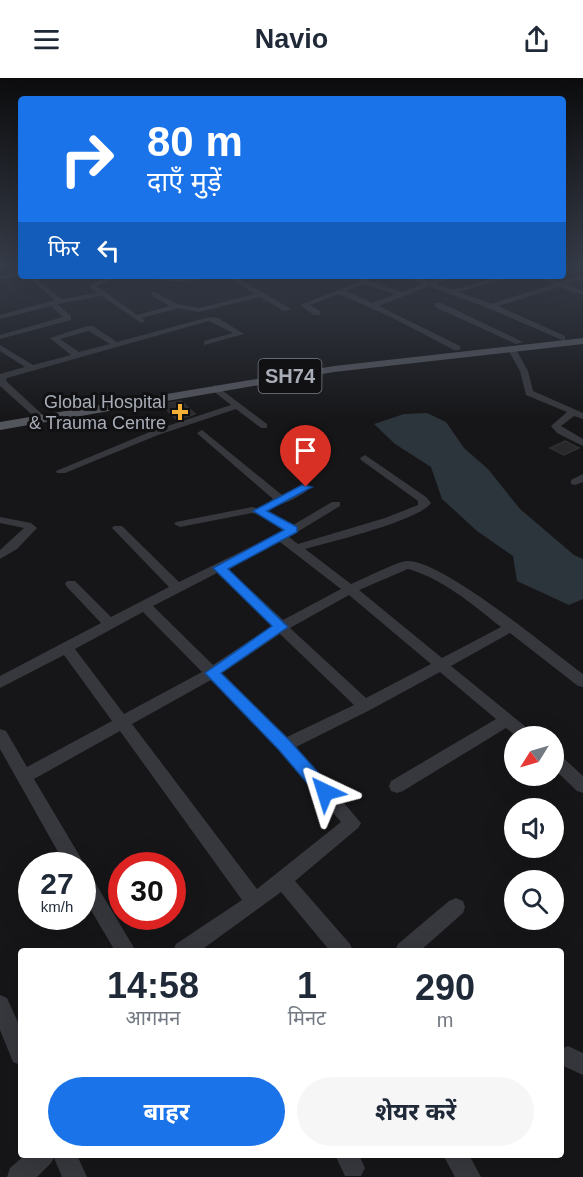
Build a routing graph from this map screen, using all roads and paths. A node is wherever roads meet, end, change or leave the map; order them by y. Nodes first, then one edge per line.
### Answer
1 (67, 317) edge
2 (136, 317) edge
3 (396, 317) edge
4 (462, 317) edge
5 (516, 317) edge
6 (157, 333) junction
7 (0, 337) edge
8 (562, 338) junction
9 (583, 339) edge
10 (539, 342) junction
11 (207, 343) dead end
12 (116, 344) junction
13 (515, 345) junction
14 (0, 347) edge
15 (466, 349) junction
16 (77, 355) junction
17 (30, 367) junction
18 (0, 382) edge
19 (215, 388) junction
20 (236, 406) junction
21 (578, 414) edge
22 (40, 416) junction
23 (0, 421) edge
24 (0, 426) edge
25 (264, 426) dead end
26 (202, 433) dead end
27 (583, 443) edge
28 (365, 458) dead end
29 (61, 471) dead end
30 (306, 487) dead end
31 (281, 500) junction
32 (336, 504) dead end
33 (258, 511) junction
34 (0, 520) edge
35 (180, 524) dead end
36 (118, 528) dead end
37 (287, 533) junction
38 (296, 548) junction
39 (0, 555) edge
40 (219, 568) junction
41 (71, 584) dead end
42 (177, 588) junction
43 (350, 589) junction
44 (145, 606) junction
45 (110, 624) junction
46 (281, 627) junction
47 (512, 627) junction
48 (67, 648) junction
49 (442, 664) junction
50 (212, 673) junction
51 (583, 682) edge
52 (0, 683) edge
53 (364, 706) junction
54 (122, 720) junction
55 (507, 720) junction
56 (514, 726) edge
57 (0, 735) edge
58 (285, 745) junction
59 (564, 769) edge
60 (23, 777) junction
61 (397, 786) dead end
62 (583, 786) edge
63 (68, 852) edge
64 (283, 880) junction
65 (96, 901) edge
66 (255, 902) junction
67 (456, 908) dead end
68 (124, 948) edge
69 (187, 948) edge
70 (340, 948) edge
71 (409, 948) edge
72 (0, 1005) edge
73 (18, 1047) edge
74 (40, 1158) edge
75 (66, 1158) edge
76 (457, 1158) edge
77 (19, 1177) edge
78 (75, 1177) edge
79 (469, 1177) edge

1 - 7 street
2 - 6 street
3 - 15 street
4 - 13 street
5 - 8 street
6 - 11 street
6 - 12 street
8 - 9 main road, SH74
8 - 10 main road, SH74
9 - 10 main road, SH74
10 - 13 main road, SH74
12 - 16 street
12 - 16 street
13 - 15 main road, SH74
13 - 21 street
14 - 17 street
15 - 19 main road, SH74
15 - 22 main road, SH74
16 - 17 street
17 - 18 street
18 - 22 street
19 - 20 street
19 - 22 main road, SH74
20 - 25 street
20 - 29 street
21 - 27 street
22 - 23 main road, SH74
22 - 24 main road, SH74
26 - 31 street
28 - 38 street
30 - 31 street
31 - 33 street
32 - 37 street
33 - 35 street
33 - 37 street
34 - 39 street
36 - 42 street
37 - 38 street
37 - 40 street
38 - 43 street
40 - 42 street
40 - 46 street
41 - 45 street
42 - 44 street
43 - 46 street
43 - 47 street
43 - 49 street
44 - 45 street
44 - 50 street
45 - 48 street
46 - 50 street
46 - 53 street
47 - 49 street
47 - 51 street
48 - 52 street
48 - 54 street
49 - 53 street
49 - 55 street
50 - 54 street
50 - 58 street
53 - 58 street
54 - 60 street
54 - 66 street
55 - 56 street
55 - 61 street
57 - 60 street
58 - 64 street
59 - 62 street
60 - 63 street
64 - 66 street
64 - 70 street
65 - 68 street
66 - 69 street
67 - 71 street
72 - 73 street
74 - 77 street
75 - 78 street
76 - 79 street

